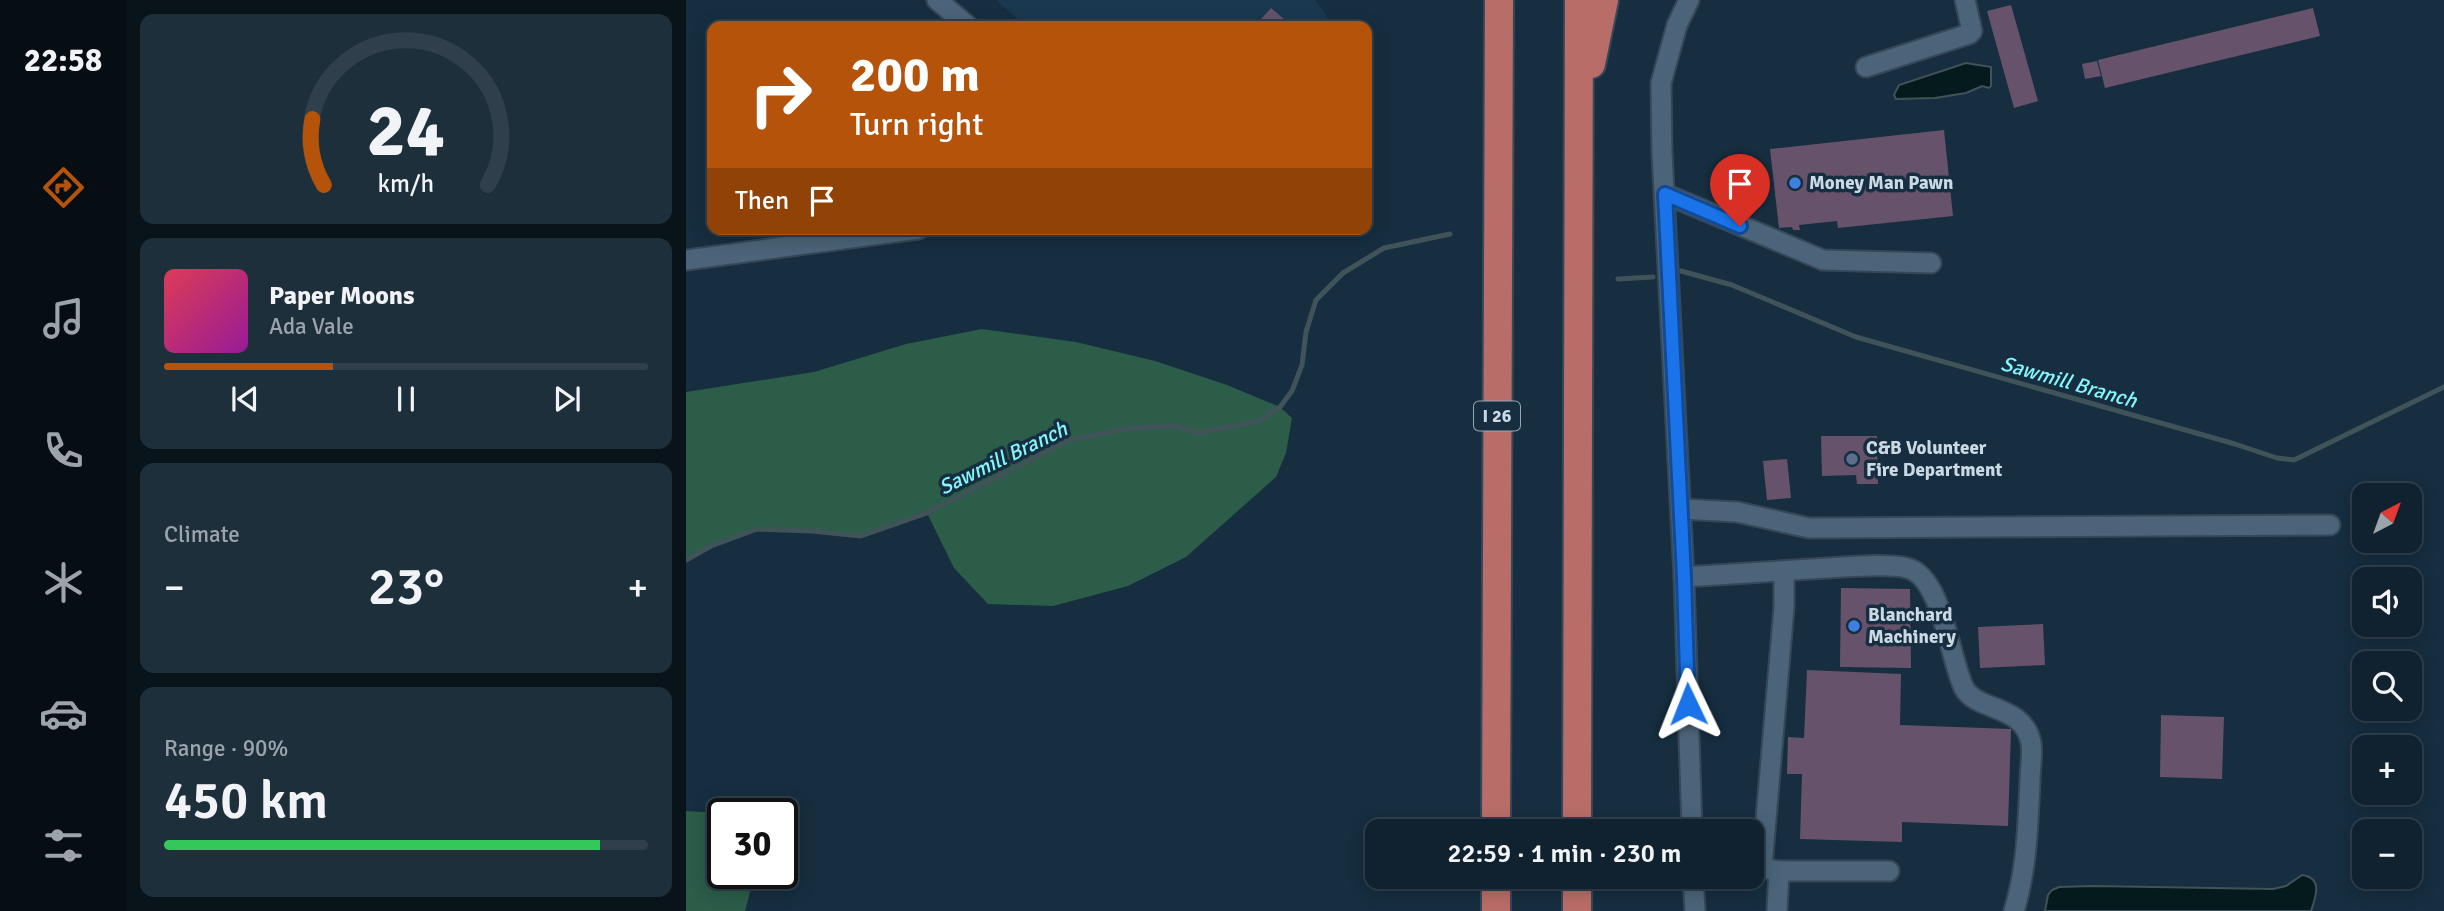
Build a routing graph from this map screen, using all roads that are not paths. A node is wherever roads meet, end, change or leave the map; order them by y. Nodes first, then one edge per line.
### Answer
1 (937, 0) edge
2 (1490, 0) edge
3 (1499, 0) edge
4 (1579, 0) edge
5 (1604, 0) edge
6 (1689, 0) edge
7 (1965, 0) edge
8 (962, 21) edge
9 (1498, 60) junction
10 (1866, 67) dead end
11 (1578, 129) junction
12 (1665, 194) junction
13 (873, 235) edge
14 (686, 260) edge
15 (1931, 263) dead end
16 (1681, 509) junction
17 (2330, 525) dead end
18 (1784, 571) junction
19 (1684, 577) junction
20 (1496, 819) edge
21 (1577, 819) edge
22 (1692, 819) edge
23 (1764, 868) edge
24 (1889, 871) dead end
25 (1496, 889) edge
26 (1577, 889) edge
27 (1694, 889) edge
28 (1496, 911) edge
29 (1577, 911) edge
30 (1695, 911) edge
31 (1777, 911) edge
32 (2014, 911) edge

1 - 8 street
2 - 9 highway
3 - 9 highway, I 26
4 - 11 highway
5 - 11 highway
6 - 12 street
7 - 10 street
9 - 20 highway, I 26
11 - 21 highway
12 - 15 street
12 - 16 street
13 - 14 street
16 - 17 street
16 - 19 street
18 - 19 street
18 - 23 street
18 - 32 street
19 - 22 street
23 - 24 street
23 - 31 street
25 - 28 highway
26 - 29 highway
27 - 30 street

